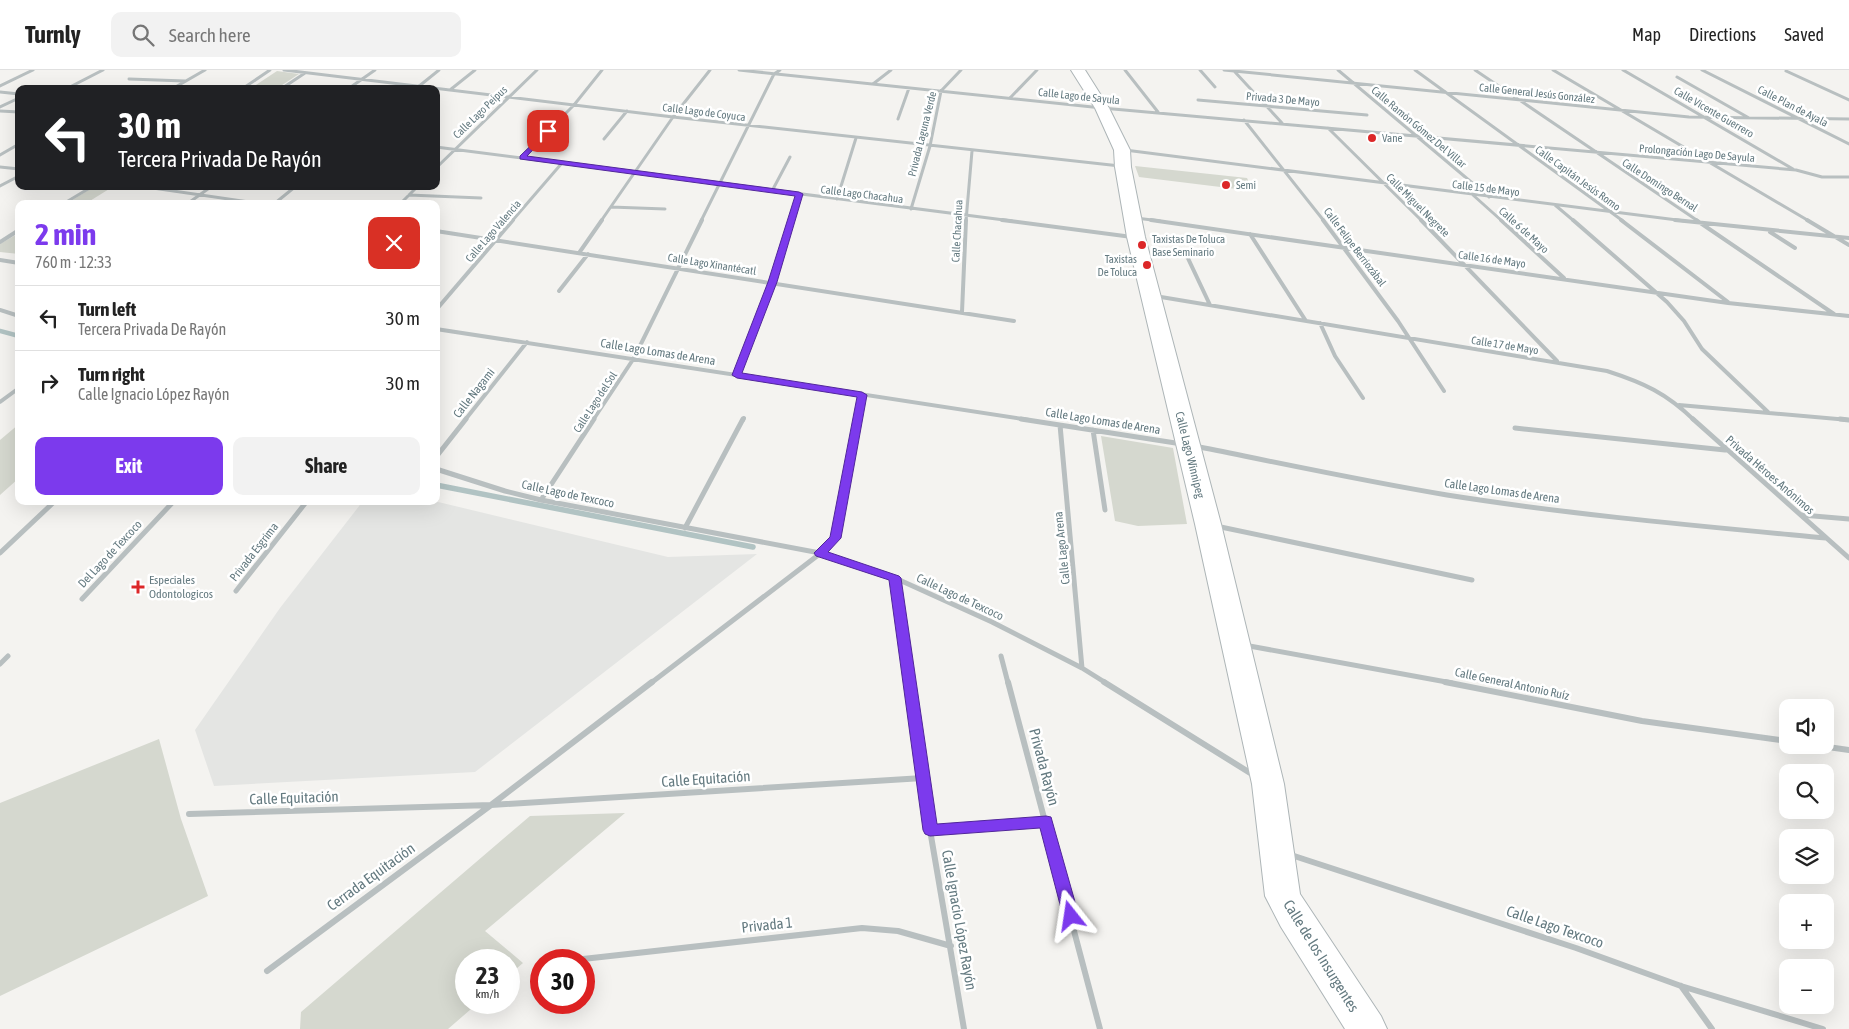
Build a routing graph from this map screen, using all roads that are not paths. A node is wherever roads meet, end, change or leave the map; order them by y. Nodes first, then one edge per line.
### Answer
1 (33, 70) edge
2 (103, 70) edge
3 (205, 70) edge
4 (270, 70) edge
5 (284, 70) edge
6 (309, 70) edge
7 (375, 70) edge
8 (439, 70) edge
9 (475, 70) edge
10 (537, 70) edge
11 (602, 70) edge
12 (710, 70) edge
13 (739, 70) edge
14 (780, 70) edge
15 (890, 70) edge
16 (961, 70) edge
17 (1037, 70) edge
18 (1078, 70) edge
19 (1125, 70) edge
20 (1200, 70) edge
21 (1224, 70) edge
22 (1338, 70) edge
23 (1415, 70) edge
24 (1475, 70) edge
25 (1553, 70) edge
26 (1623, 70) edge
27 (1702, 70) edge
28 (1786, 70) edge
29 (1235, 71) junction
30 (305, 73) junction
31 (774, 74) junction
32 (1677, 78) dead end
33 (362, 79) junction
34 (129, 80) dead end
35 (185, 81) junction
36 (873, 84) junction
37 (1356, 84) junction
38 (74, 85) edge
39 (178, 85) edge
40 (248, 85) edge
41 (287, 85) edge
42 (354, 85) edge
43 (403, 85) edge
44 (420, 85) edge
45 (0, 86) edge
46 (1215, 87) dead end
47 (909, 88) junction
48 (440, 89) edge
49 (450, 90) junction
50 (941, 91) junction
51 (0, 92) edge
52 (1446, 93) junction
53 (15, 94) edge
54 (508, 97) junction
55 (1010, 98) junction
56 (15, 100) edge
57 (1198, 100) dead end
58 (1519, 100) junction
59 (1849, 100) edge
60 (574, 105) junction
61 (1267, 106) junction
62 (1102, 108) junction
63 (0, 109) edge
64 (1620, 110) junction
65 (15, 111) edge
66 (627, 112) junction
67 (1158, 112) junction
68 (1367, 115) dead end
69 (673, 117) junction
70 (898, 119) dead end
71 (1709, 119) junction
72 (1752, 119) junction
73 (1849, 119) edge
74 (1244, 120) junction
75 (1802, 120) junction
76 (1282, 123) junction
77 (748, 126) junction
78 (1328, 128) junction
79 (1417, 136) junction
80 (856, 138) junction
81 (604, 139) dead end
82 (1849, 144) edge
83 (15, 146) edge
84 (930, 146) junction
85 (1518, 146) junction
86 (440, 147) edge
87 (455, 149) junction
88 (1122, 150) junction
89 (972, 151) junction
90 (1596, 153) junction
91 (0, 154) edge
92 (522, 157) junction
93 (790, 157) dead end
94 (562, 163) junction
95 (1708, 163) junction
96 (440, 164) edge
97 (0, 167) edge
98 (1123, 167) junction
99 (15, 169) edge
100 (1796, 170) junction
101 (1285, 171) junction
102 (635, 173) junction
103 (1849, 177) edge
104 (15, 178) edge
105 (718, 184) junction
106 (1385, 184) junction
107 (0, 186) edge
108 (86, 190) edge
109 (166, 190) edge
110 (207, 190) edge
111 (291, 190) edge
112 (414, 190) edge
113 (772, 191) junction
114 (799, 194) junction
115 (200, 195) junction
116 (409, 195) junction
117 (1472, 195) junction
118 (1489, 197) junction
119 (481, 198) dead end
120 (837, 199) junction
121 (69, 200) edge
122 (193, 200) edge
123 (235, 200) edge
124 (279, 200) edge
125 (404, 200) edge
126 (1554, 205) junction
127 (611, 207) junction
128 (665, 209) dead end
129 (911, 209) junction
130 (1612, 213) junction
131 (966, 215) junction
132 (1705, 224) junction
133 (1134, 227) junction
134 (1769, 231) junction
135 (440, 232) edge
136 (15, 233) edge
137 (1250, 234) junction
138 (1836, 237) junction
139 (1849, 238) edge
140 (497, 240) junction
141 (0, 242) edge
142 (1849, 245) edge
143 (1344, 246) junction
144 (1795, 248) dead end
145 (579, 252) junction
146 (1185, 252) dead end
147 (588, 254) junction
148 (0, 260) edge
149 (15, 262) edge
150 (1464, 263) junction
151 (678, 268) junction
152 (1564, 278) junction
153 (772, 282) junction
154 (559, 291) dead end
155 (1656, 292) junction
156 (1152, 295) junction
157 (1728, 303) junction
158 (440, 305) edge
159 (1210, 305) junction
160 (0, 310) edge
161 (962, 312) junction
162 (1835, 314) junction
163 (15, 315) edge
164 (1849, 316) edge
165 (1014, 321) dead end
166 (1306, 321) junction
167 (1320, 323) junction
168 (440, 330) edge
169 (1412, 340) junction
170 (527, 342) junction
171 (634, 358) junction
172 (1558, 362) junction
173 (737, 375) junction
174 (15, 391) edge
175 (1444, 391) dead end
176 (862, 395) junction
177 (1363, 398) dead end
178 (0, 402) edge
179 (1678, 405) junction
180 (1768, 412) junction
181 (744, 418) dead end
182 (1849, 420) edge
183 (1060, 425) junction
184 (1515, 428) dead end
185 (1093, 430) junction
186 (1186, 444) junction
187 (1726, 450) junction
188 (440, 452) edge
189 (440, 470) edge
190 (541, 500) junction
191 (51, 505) edge
192 (170, 505) edge
193 (304, 505) edge
194 (1105, 510) dead end
195 (1801, 515) junction
196 (1849, 519) edge
197 (1208, 524) junction
198 (685, 528) junction
199 (1826, 538) junction
200 (0, 553) edge
201 (820, 553) junction
202 (1849, 558) edge
203 (895, 578) junction
204 (1472, 580) dead end
205 (236, 592) dead end
206 (82, 599) dead end
207 (1234, 643) junction
208 (8, 656) dead end
209 (1001, 656) dead end
210 (0, 664) edge
211 (1082, 668) junction
212 (1779, 740) edge
213 (1834, 748) edge
214 (1849, 750) edge
215 (923, 778) junction
216 (1268, 784) junction
217 (491, 806) junction
218 (189, 814) dead end
219 (1046, 822) junction
220 (930, 830) junction
221 (1278, 850) junction
222 (951, 946) junction
223 (595, 958) edge
224 (267, 971) dead end
225 (1681, 986) junction
226 (964, 1029) edge
227 (1100, 1029) edge
228 (1367, 1029) edge
229 (1712, 1029) edge
230 (1823, 1029) edge

1 - 45 street
2 - 38 street
3 - 35 street
4 - 40 street
5 - 30 street, Calle Lago de Coyuca
6 - 30 street
7 - 33 street
8 - 44 street
9 - 49 street
10 - 54 street, Calle Lago Peipus
11 - 60 street
12 - 69 street
13 - 31 street, Calle Lago de Sayula
14 - 31 street, Calle Lago del Sol
15 - 36 street
16 - 50 street, Privada Laguna Verde
17 - 55 street
18 - 62 main road, Calle Lago Winnipeg
19 - 67 street
20 - 46 street
21 - 29 street, Calle General Jesús González
22 - 37 street, Calle Ramón Gómez Del Villar
23 - 52 street, Calle Capitán Jesús Romo
24 - 58 street, Calle Domingo Bernal
25 - 64 street
26 - 71 street, Calle Vicente Guerrero
27 - 75 street, Calle Plan de Ayala
28 - 59 street
29 - 37 street, Calle General Jesús González
29 - 61 street
30 - 33 street, Calle Lago de Coyuca
30 - 41 street
31 - 36 street, Calle Lago de Sayula
31 - 77 street, Calle Lago del Sol
32 - 72 street
33 - 42 street
33 - 43 street, Calle Lago de Coyuca
34 - 35 street
35 - 39 street
36 - 47 street, Calle Lago de Sayula
37 - 52 street, Calle General Jesús González
37 - 79 street, Calle Ramón Gómez Del Villar
47 - 50 street, Calle Lago de Sayula
47 - 70 street
48 - 49 street, Calle Lago de Coyuca
49 - 54 street, Calle Lago de Coyuca
50 - 55 street, Calle Lago de Sayula
50 - 84 street, Privada Laguna Verde
51 - 53 street
52 - 58 street, Calle General Jesús González
52 - 85 street, Calle Capitán Jesús Romo
54 - 60 street, Calle Lago de Coyuca
54 - 87 street, Calle Lago Peipus
55 - 62 street, Calle Lago de Sayula
56 - 63 street
57 - 61 street, Privada 3 De Mayo
58 - 64 street, Calle General Jesús González
58 - 90 street, Calle Domingo Bernal
60 - 66 street, Calle Lago de Coyuca
60 - 92 street
61 - 68 street, Privada 3 De Mayo
61 - 76 street
62 - 67 street, Calle Lago de Sayula
62 - 88 main road, Calle Lago Winnipeg
63 - 65 street
64 - 71 street, Calle General Jesús González
64 - 95 street
66 - 69 street, Calle Lago de Coyuca
66 - 81 street
67 - 74 street, Calle Lago de Sayula
69 - 77 street, Calle Lago de Coyuca
69 - 102 street
71 - 72 street, Calle General Jesús González
71 - 100 street, Calle Vicente Guerrero
72 - 75 street, Calle General Jesús González
73 - 75 street, Calle General Jesús González
74 - 76 street, Calle Lago de Sayula
74 - 101 street, Calle Felipe Berriozábal
75 - 82 street, Calle Plan de Ayala
76 - 78 street, Calle Lago de Sayula
77 - 80 street, Calle Lago de Coyuca
77 - 105 street, Calle Lago del Sol
78 - 79 street, Calle Lago de Sayula
78 - 106 street, Calle Miguel Negrete
79 - 85 street, Prolongación Lago De Sayula
79 - 118 street, Calle Ramón Gómez Del Villar
80 - 84 street, Calle Lago de Coyuca
80 - 120 street
83 - 91 street
84 - 89 street, Calle Lago de Coyuca
84 - 129 street, Privada Laguna Verde
85 - 90 street, Prolongación Lago De Sayula
85 - 130 street, Calle Capitán Jesús Romo
86 - 87 street, Calle Lago Chacahua
87 - 92 street, Calle Lago Chacahua
87 - 96 street, Calle Lago Peipus
88 - 98 main road, Calle Lago Winnipeg
88 - 101 street, Calle 15 de Mayo
89 - 98 street, Calle Lago de Coyuca
89 - 131 street, Calle Chacahua
90 - 95 street, Prolongación Lago De Sayula
90 - 132 street, Calle Domingo Bernal
92 - 94 street, Calle Lago Chacahua
93 - 113 street
94 - 102 street, Calle Lago Chacahua
94 - 140 street, Calle Lago Valencia
95 - 100 street, Prolongación Lago De Sayula
95 - 138 street
97 - 99 street
98 - 133 main road, Calle Lago Winnipeg
100 - 103 street
101 - 106 street, Calle 15 de Mayo
101 - 143 street, Calle Felipe Berriozábal
102 - 105 street, Calle Lago Chacahua
102 - 127 street
104 - 107 street
105 - 113 street, Calle Lago Chacahua
105 - 151 street, Calle Lago del Sol
106 - 117 street, Calle 15 de Mayo
106 - 150 street, Calle Miguel Negrete
108 - 121 street
109 - 115 street
110 - 115 street
111 - 124 street
112 - 116 street
113 - 114 street, Calle Lago Chacahua
114 - 120 street, Calle Lago Chacahua
114 - 153 street
115 - 122 street
115 - 123 street
116 - 119 street
116 - 125 street
117 - 118 street, Calle 15 de Mayo
117 - 152 street, Calle 6 de Mayo
118 - 126 street, Calle 15 de Mayo
120 - 129 street, Calle Lago Chacahua
126 - 130 street, Calle 15 de Mayo
126 - 155 street
127 - 128 street
127 - 145 street
129 - 131 street, Calle Lago Chacahua
130 - 132 street, Calle 15 de Mayo
130 - 157 street, Calle Capitán Jesús Romo
131 - 133 street, Calle Lago Chacahua
131 - 161 street, Calle Chacahua
132 - 134 street, Calle 15 de Mayo
132 - 162 street, Calle Domingo Bernal
133 - 137 street, Calle 16 de Mayo
133 - 156 main road, Calle Lago Winnipeg
134 - 138 street, Calle 15 de Mayo
134 - 144 street
135 - 140 street, Calle Lago Xinantécatl
136 - 141 street
137 - 143 street, Calle 16 de Mayo
137 - 166 street
138 - 139 street, Calle 15 de Mayo
138 - 142 street
140 - 145 street, Calle Lago Xinantécatl
140 - 158 street, Calle Lago Valencia
143 - 150 street, Calle 16 de Mayo
143 - 169 street, Calle Felipe Berriozábal
145 - 147 street, Calle Lago Xinantécatl
146 - 159 street
147 - 151 street, Calle Lago Xinantécatl
147 - 154 street
148 - 149 street
150 - 152 street, Calle 16 de Mayo
150 - 172 street, Calle Miguel Negrete
151 - 153 street, Calle Lago Xinantécatl
151 - 171 street, Calle Lago del Sol
152 - 155 street, Calle 16 de Mayo
153 - 161 street, Calle Lago Xinantécatl
153 - 173 street
155 - 157 street, Calle 16 de Mayo
155 - 180 street
156 - 159 street, Calle 17 de Mayo
156 - 186 main road, Calle Lago Winnipeg
157 - 162 street, Calle 16 de Mayo
159 - 166 street, Calle 17 de Mayo
160 - 163 street
161 - 165 street, Calle Lago Xinantécatl
162 - 164 street, Calle 16 de Mayo
166 - 167 street, Calle 17 de Mayo
167 - 169 street, Calle 17 de Mayo
167 - 177 street
168 - 170 street, Calle Lago Lomas de Arena
169 - 172 street, Calle 17 de Mayo
169 - 175 street, Calle Felipe Berriozábal
170 - 171 street, Calle Lago Lomas de Arena
170 - 188 street, Calle Nagami
171 - 173 street, Calle Lago Lomas de Arena
171 - 190 street, Calle Lago del Sol
172 - 179 street, Calle 17 de Mayo
173 - 176 street, Calle Lago Lomas de Arena
174 - 178 street
176 - 183 street, Calle Lago Lomas de Arena
176 - 201 street
179 - 180 street
179 - 187 street, Privada Héroes Anónimos
180 - 182 street
181 - 198 street
183 - 185 street, Calle Lago Lomas de Arena
183 - 211 street, Calle Lago Arena
184 - 187 street
185 - 186 street, Calle Lago Lomas de Arena
185 - 194 street
186 - 197 main road, Calle Lago Winnipeg
186 - 199 street, Calle Lago Lomas de Arena
187 - 195 street, Privada Héroes Anónimos
189 - 190 street, Calle Lago de Texcoco
190 - 198 street, Calle Lago de Texcoco
191 - 200 street
192 - 206 street, Del Lago de Texcoco
193 - 205 street, Privada Esgrima
195 - 196 street
195 - 199 street, Privada Héroes Anónimos
197 - 204 street
197 - 207 main road, Calle Lago Winnipeg
198 - 201 street, Calle Lago de Texcoco
199 - 202 street, Privada Héroes Anónimos
201 - 203 street, Calle Lago de Texcoco
201 - 217 street
203 - 211 street, Calle Lago de Texcoco
203 - 215 street, Calle Ignacio López Rayón
207 - 212 street, Calle General Antonio Ruíz
207 - 216 main road, Calle Lago Winnipeg
208 - 210 street
209 - 219 street, Privada Rayón
211 - 216 street, Calle Lago de Texcoco
213 - 214 street
215 - 217 street, Calle Equitación
215 - 220 street, Calle Ignacio López Rayón
216 - 221 main road, Calle Lago Winnipeg
217 - 218 street, Calle Equitación
217 - 224 street, Cerrada Equitación
219 - 220 street
219 - 227 street, Privada Rayón
220 - 222 street, Calle Ignacio López Rayón
221 - 225 street, Calle Lago Texcoco
221 - 228 main road, Calle de los Insurgentes
222 - 223 street, Privada 1
222 - 226 street, Calle Ignacio López Rayón
225 - 229 street
225 - 230 street, Calle Lago Texcoco

